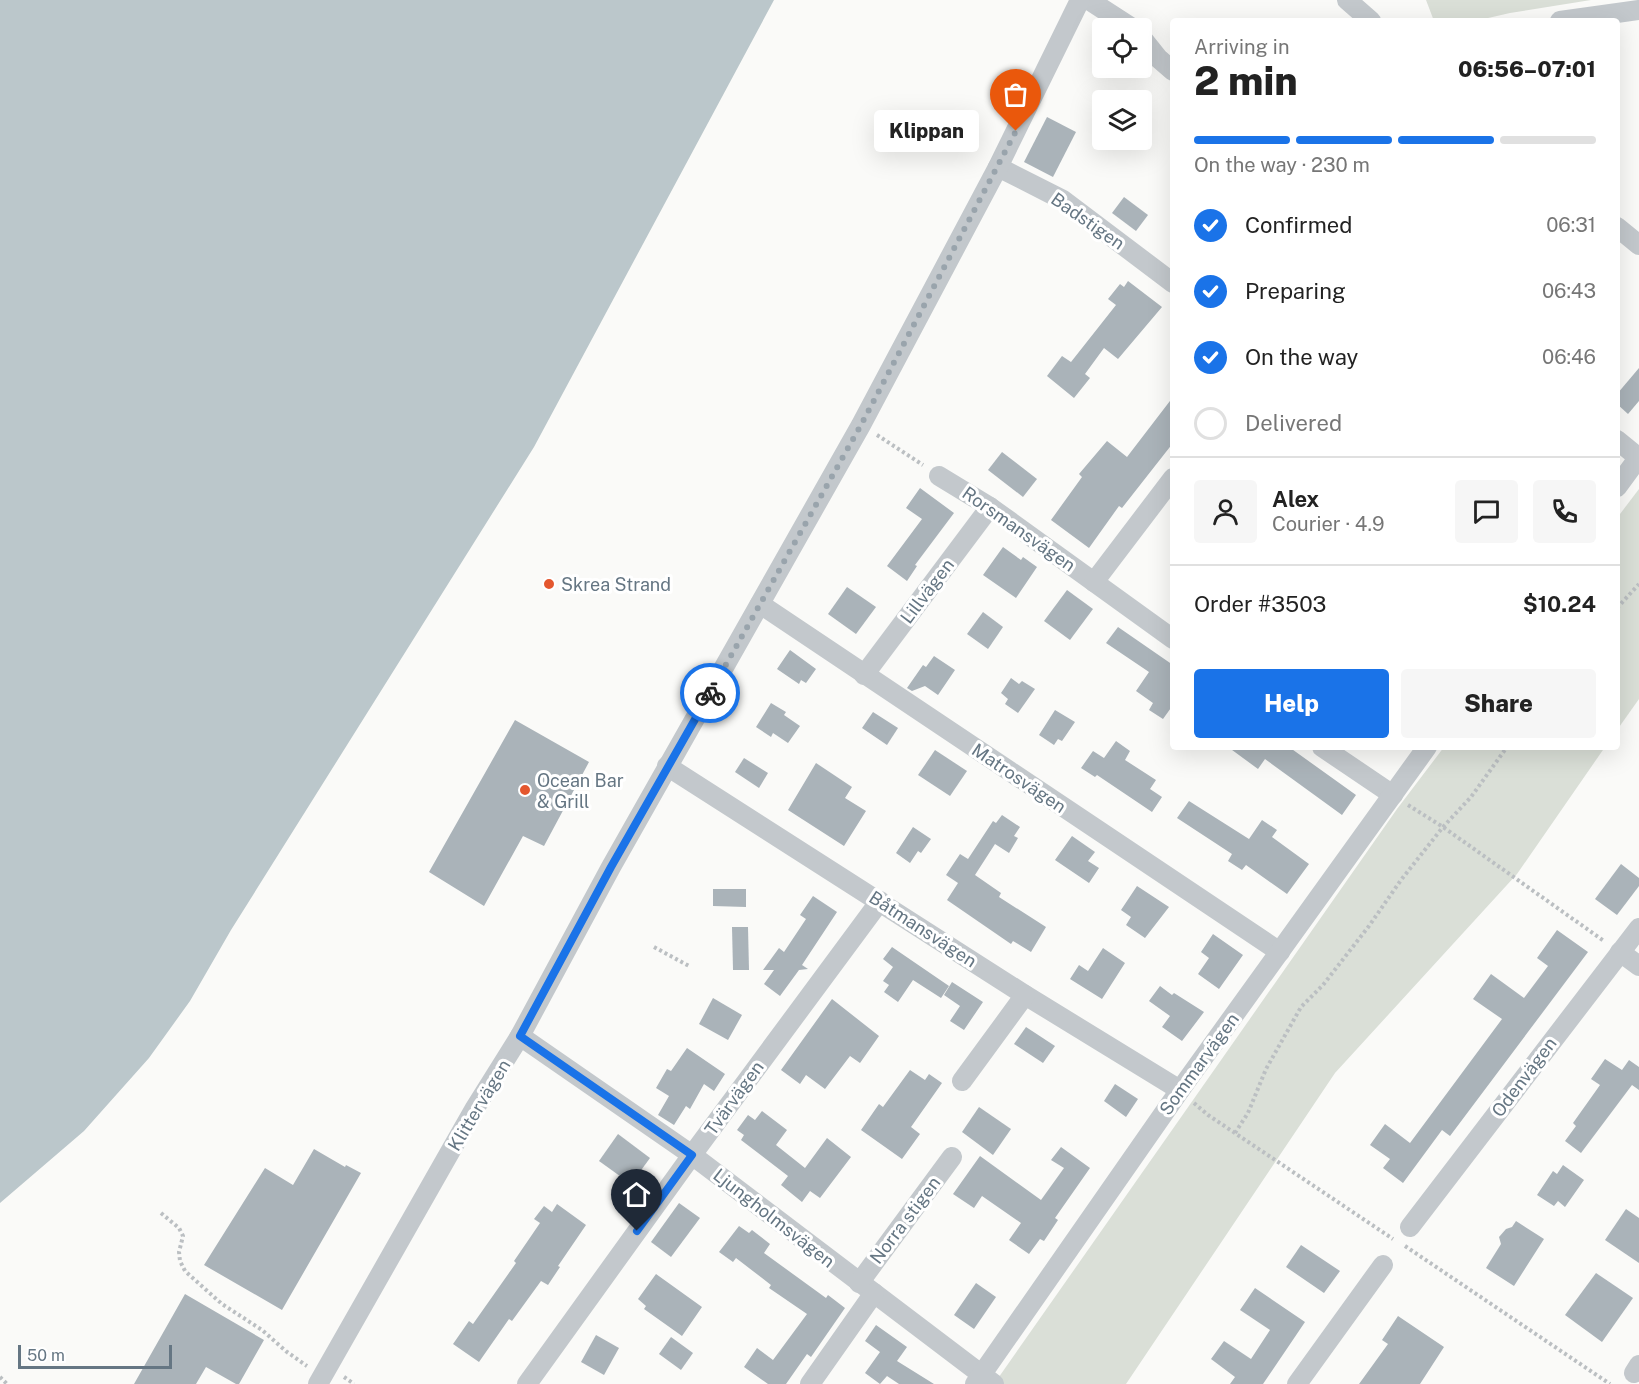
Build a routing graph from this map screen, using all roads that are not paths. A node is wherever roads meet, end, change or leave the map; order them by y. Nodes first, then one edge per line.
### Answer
1 (1080, 0) edge
2 (1089, 0) edge
3 (1347, 0) edge
4 (1639, 10) edge
5 (1117, 18) edge
6 (1368, 18) edge
7 (1582, 18) edge
8 (1152, 50) edge
9 (1170, 68) edge
10 (998, 167) junction
11 (1620, 229) edge
12 (1639, 245) edge
13 (1170, 281) edge
14 (1620, 442) edge
15 (1639, 458) edge
16 (939, 476) road end
17 (1170, 482) edge
18 (1620, 483) edge
19 (990, 507) junction
20 (1094, 582) junction
21 (760, 604) junction
22 (1170, 637) edge
23 (864, 675) junction
24 (1326, 750) edge
25 (1425, 750) edge
26 (668, 766) junction
27 (1393, 795) junction
28 (880, 901) junction
29 (1639, 928) edge
30 (1280, 952) junction
31 (1620, 952) junction
32 (1639, 966) edge
33 (1025, 995) junction
34 (520, 1036) junction
35 (962, 1081) dead end
36 (1180, 1090) junction
37 (692, 1155) junction
38 (952, 1158) dead end
39 (1410, 1227) road end
40 (1383, 1265) road end
41 (866, 1288) junction
42 (321, 1380) edge
43 (983, 1381) edge
44 (527, 1384) edge
45 (810, 1384) edge
46 (1297, 1384) edge

1 - 10 street, Klittervägen
2 - 5 street
3 - 6 street
4 - 7 street
8 - 9 street
10 - 13 street, Badstigen
10 - 21 street, Klittervägen
11 - 12 street
14 - 15 street
15 - 18 street
16 - 19 street, Rorsmansvägen
17 - 20 street
19 - 20 street, Rorsmansvägen
19 - 23 street, Lillvägen
20 - 22 street, Rorsmansvägen
21 - 23 street, Matrosvägen
21 - 26 street, Klittervägen
23 - 30 street, Matrosvägen
24 - 27 street
25 - 27 street, Sommarvägen
26 - 28 street, Båtmansvägen
26 - 34 street, Klittervägen
27 - 30 street, Sommarvägen
28 - 33 street, Båtmansvägen
28 - 37 street, Tvärvägen
29 - 31 street, Odenvägen
30 - 36 street, Sommarvägen
31 - 32 street
31 - 39 street, Odenvägen
33 - 35 street
33 - 36 street, Båtmansvägen
34 - 37 street, Ljungholmsvägen
34 - 42 street, Klittervägen
36 - 43 street, Sommarvägen
37 - 41 street, Ljungholmsvägen
37 - 44 street, Tvärvägen
38 - 41 street, Norra stigen
40 - 46 street
41 - 43 street, Ljungholmsvägen
41 - 45 street, Norra stigen

